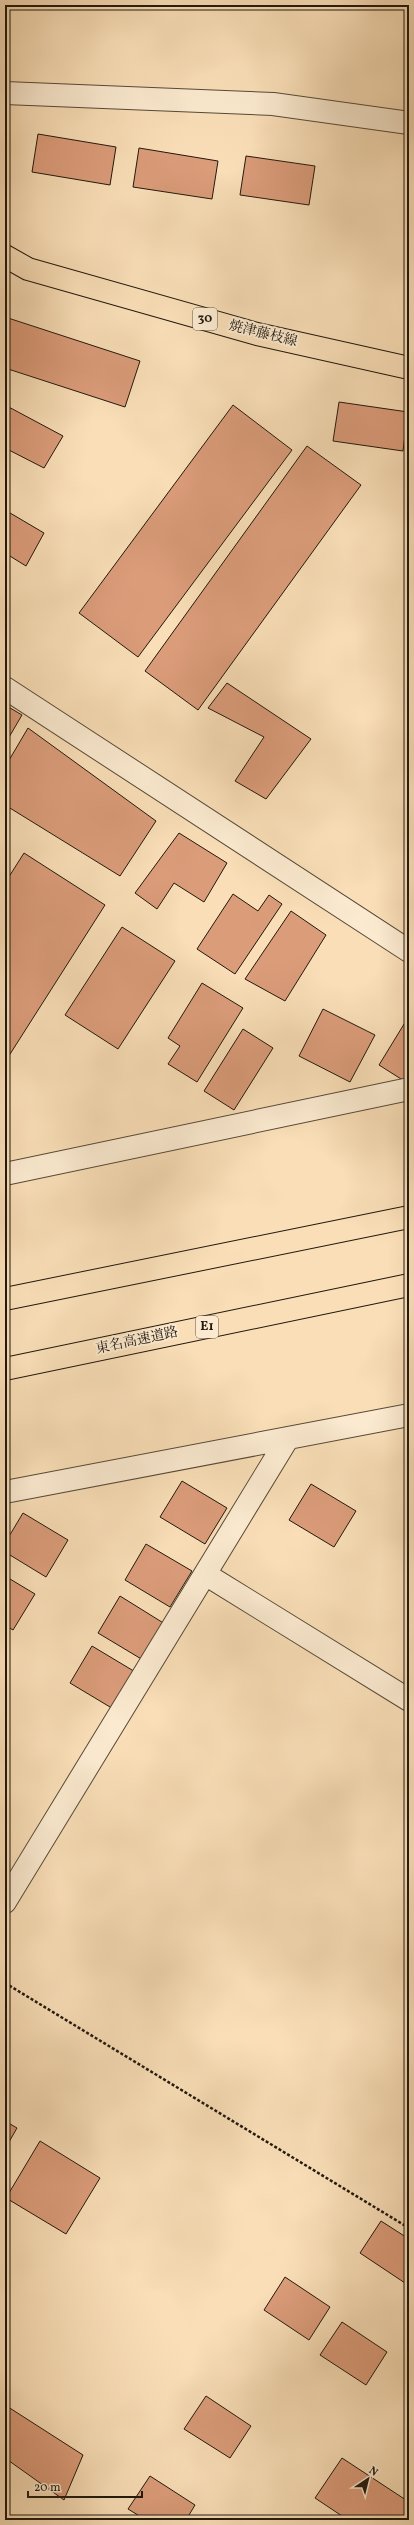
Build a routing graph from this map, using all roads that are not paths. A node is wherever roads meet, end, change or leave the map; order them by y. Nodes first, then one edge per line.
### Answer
1 (5, 93) edge
2 (409, 123) edge
3 (5, 256) edge
4 (409, 368) edge
5 (5, 688) edge
6 (409, 951) edge
7 (409, 1089) edge
8 (5, 1174) edge
9 (409, 1217) edge
10 (409, 1285) edge
11 (5, 1299) edge
12 (5, 1369) edge
13 (409, 1415) edge
14 (288, 1438) junction
15 (5, 1492) edge
16 (205, 1574) junction
17 (409, 1700) edge
18 (5, 1902) edge

1 - 2 street
3 - 4 main road, 焼津藤枝線 / 30
5 - 6 street
7 - 8 street
9 - 11 main road
10 - 12 main road, 東名高速道路 / E1
13 - 14 street
14 - 15 street
14 - 16 street
16 - 17 street
16 - 18 street

